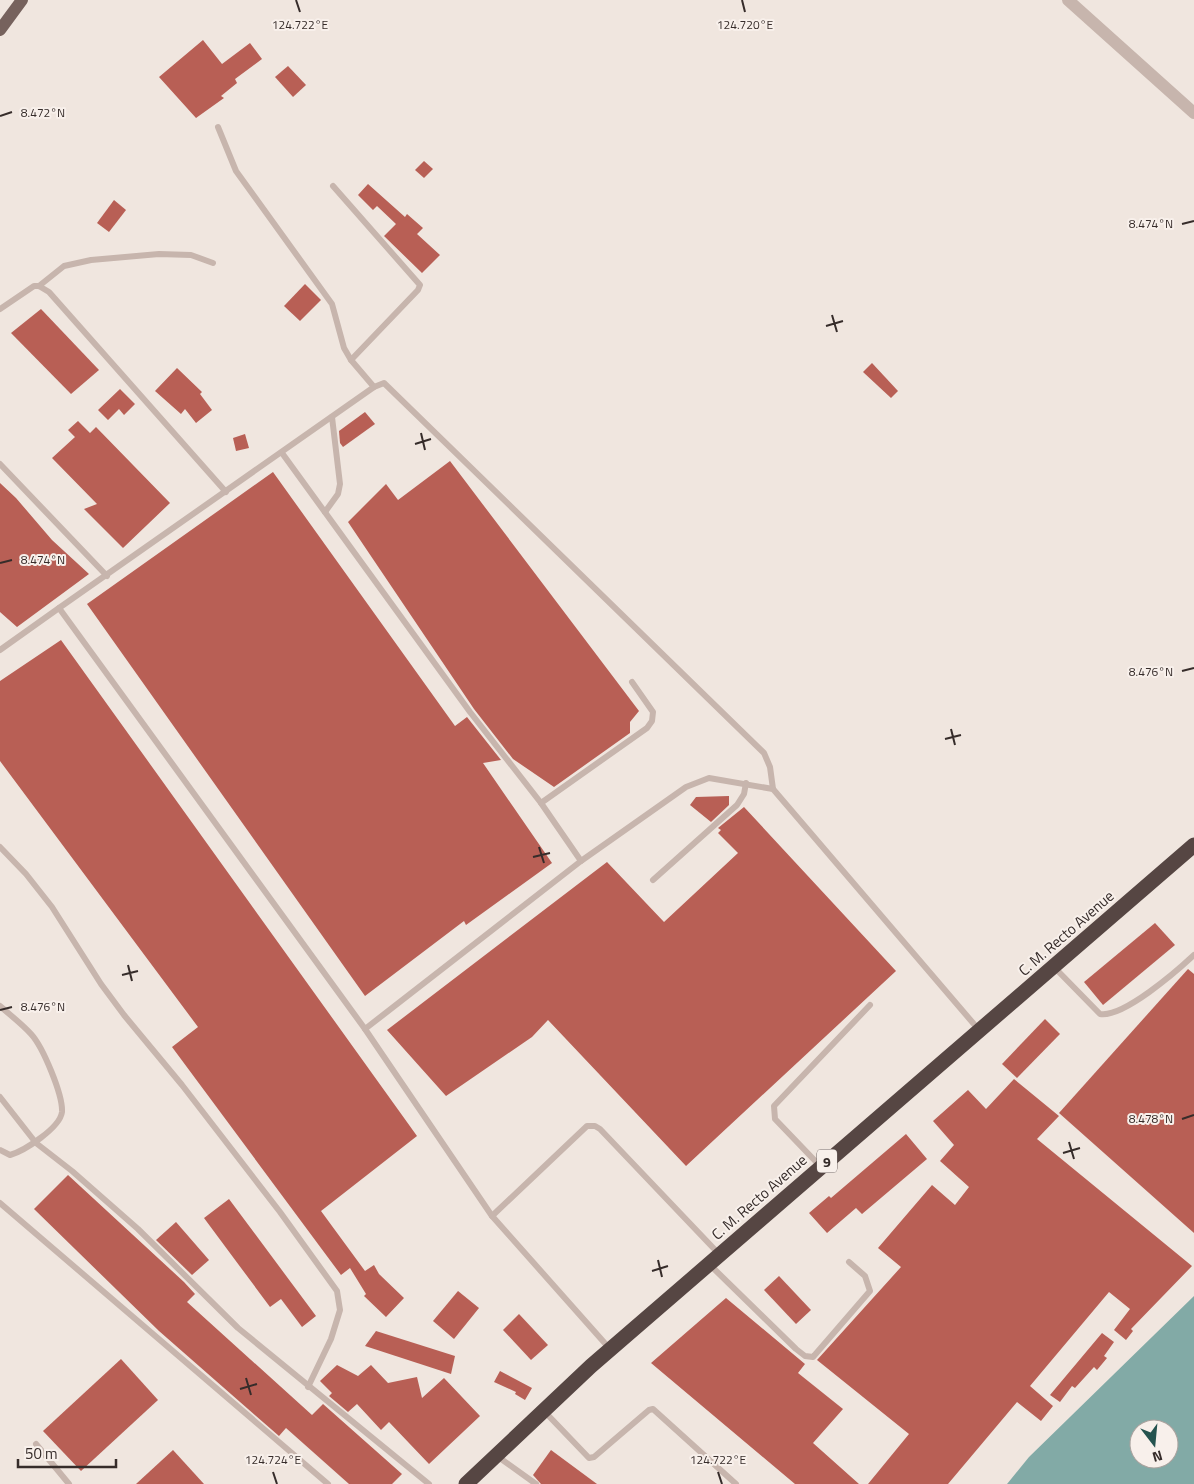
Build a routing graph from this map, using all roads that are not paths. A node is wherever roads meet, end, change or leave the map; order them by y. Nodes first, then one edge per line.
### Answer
1 (22, 0) edge
2 (1068, 0) edge
3 (0, 30) edge
4 (1194, 113) edge
5 (218, 127) dead end
6 (333, 186) dead end
7 (213, 263) dead end
8 (39, 286) junction
9 (0, 309) edge
10 (351, 360) junction
11 (374, 387) junction
12 (332, 417) junction
13 (282, 453) junction
14 (0, 464) edge
15 (226, 492) junction
16 (325, 512) junction
17 (107, 576) junction
18 (59, 608) junction
19 (0, 650) edge
20 (632, 682) dead end
21 (746, 783) junction
22 (773, 789) junction
23 (541, 804) junction
24 (1194, 846) edge
25 (0, 847) edge
26 (581, 861) junction
27 (653, 880) dead end
28 (1194, 955) edge
29 (1054, 967) junction
30 (870, 1005) dead end
31 (0, 1006) edge
32 (366, 1029) junction
33 (979, 1030) junction
34 (0, 1097) edge
35 (36, 1143) junction
36 (0, 1150) edge
37 (821, 1167) junction
38 (0, 1203) edge
39 (492, 1216) junction
40 (714, 1260) junction
41 (849, 1262) dead end
42 (610, 1350) junction
43 (308, 1387) junction
44 (543, 1410) junction
45 (36, 1444) dead end
46 (496, 1455) junction
47 (69, 1484) edge
48 (328, 1484) edge
49 (429, 1484) edge
50 (466, 1484) edge
51 (536, 1484) edge
52 (736, 1484) edge

1 - 3 main road
2 - 4 street
5 - 10 lane
6 - 10 lane
7 - 8 lane
8 - 9 lane
8 - 15 lane
10 - 11 lane
11 - 12 lane
11 - 22 lane
12 - 13 lane
12 - 16 lane
13 - 15 lane
13 - 16 lane
14 - 17 lane
15 - 17 lane
16 - 23 lane
17 - 18 lane
18 - 19 lane
18 - 32 lane
20 - 23 lane
21 - 22 lane
21 - 26 lane
21 - 27 lane
22 - 33 lane
23 - 26 lane
24 - 29 highway, C. M. Recto Avenue / 9
25 - 43 lane
26 - 32 lane
28 - 29 lane
29 - 33 highway, C. M. Recto Avenue / 9
30 - 37 lane
31 - 35 lane
32 - 39 lane
33 - 37 highway, C. M. Recto Avenue / 9
34 - 35 lane
35 - 36 lane
35 - 43 lane
37 - 40 highway, C. M. Recto Avenue / 9
38 - 48 lane
39 - 40 lane
39 - 42 lane
40 - 41 lane
40 - 42 highway, C. M. Recto Avenue / 9
42 - 44 highway, C. M. Recto Avenue / 9
43 - 49 lane
44 - 46 highway, C. M. Recto Avenue / 9
44 - 52 lane
45 - 47 lane
46 - 50 highway, C. M. Recto Avenue / 9
46 - 51 lane

